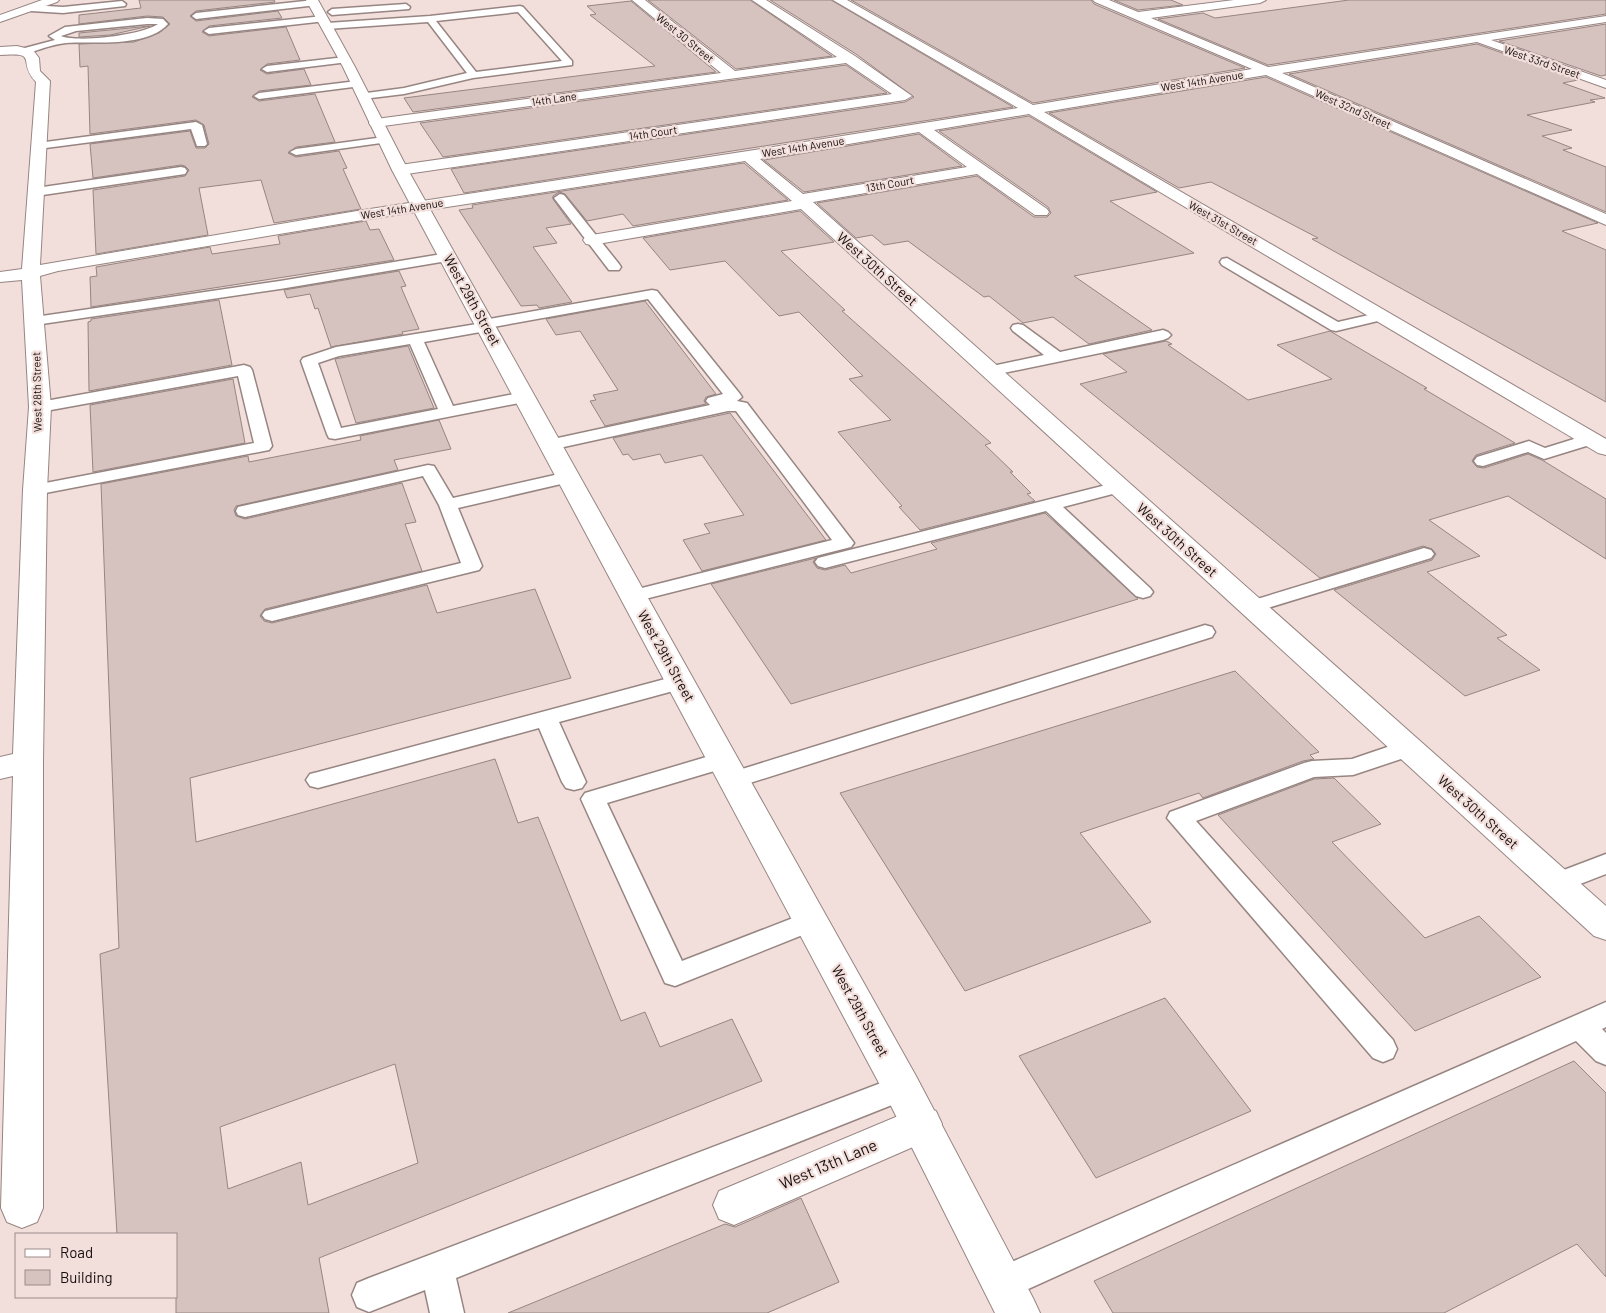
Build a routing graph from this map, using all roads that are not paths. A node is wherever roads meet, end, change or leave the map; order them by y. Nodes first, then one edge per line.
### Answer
1 (638, 0) edge
2 (758, 0) edge
3 (839, 0) edge
4 (1099, 0) edge
5 (1260, 0) edge
6 (122, 4) dead end
7 (56, 5) edge
8 (412, 7) dead end
9 (319, 12) edge
10 (196, 16) dead end
11 (1136, 17) junction
12 (0, 19) edge
13 (430, 19) junction
14 (1606, 19) edge
15 (65, 30) junction
16 (209, 31) dead end
17 (67, 40) junction
18 (1479, 40) junction
19 (0, 51) edge
20 (29, 55) junction
21 (345, 60) junction
22 (851, 60) junction
23 (267, 69) dead end
24 (1267, 71) junction
25 (473, 75) junction
26 (732, 75) junction
27 (1606, 84) edge
28 (360, 90) junction
29 (259, 96) dead end
30 (1030, 109) junction
31 (376, 123) junction
32 (921, 127) junction
33 (384, 140) junction
34 (200, 144) dead end
35 (38, 146) junction
36 (296, 152) dead end
37 (748, 156) junction
38 (980, 169) junction
39 (400, 170) junction
40 (181, 172) dead end
41 (36, 192) junction
42 (560, 198) dead end
43 (802, 202) junction
44 (420, 206) junction
45 (1041, 212) dead end
46 (1606, 220) edge
47 (592, 240) junction
48 (448, 257) junction
49 (1227, 262) dead end
50 (614, 267) dead end
51 (31, 273) junction
52 (0, 277) edge
53 (1382, 316) junction
54 (35, 321) junction
55 (485, 325) junction
56 (1018, 328) dead end
57 (1163, 335) dead end
58 (415, 339) junction
59 (1057, 357) junction
60 (989, 371) junction
61 (524, 397) junction
62 (40, 407) junction
63 (448, 412) junction
64 (1590, 439) junction
65 (549, 442) junction
66 (1606, 448) edge
67 (1483, 461) dead end
68 (568, 477) junction
69 (1118, 487) junction
70 (35, 490) junction
71 (448, 505) junction
72 (1050, 505) junction
73 (245, 511) dead end
74 (1424, 554) dead end
75 (1143, 592) dead end
76 (637, 602) junction
77 (1251, 607) junction
78 (272, 615) dead end
79 (1205, 632) dead end
80 (680, 682) junction
81 (546, 718) junction
82 (1408, 748) junction
83 (14, 764) edge
84 (728, 770) junction
85 (318, 780) dead end
86 (574, 782) dead end
87 (1606, 864) edge
88 (1557, 883) junction
89 (810, 921) junction
90 (1606, 926) edge
91 (1593, 1020) edge
92 (1384, 1049) dead end
93 (1606, 1052) edge
94 (902, 1088) junction
95 (922, 1124) junction
96 (734, 1204) dead end
97 (22, 1208) dead end
98 (437, 1269) junction
99 (370, 1295) dead end
100 (1009, 1304) edge
101 (447, 1313) edge

1 - 26 main road, West 30 Street
2 - 22 main road
3 - 30 main road, West 31st Street
4 - 11 main road, West 32nd Street
5 - 11 main road
6 - 7 lane
7 - 12 main road
7 - 15 lane
8 - 9 lane
9 - 10 lane
9 - 13 lane
9 - 16 lane
9 - 21 main road, West 29th Street
11 - 24 main road, West 32nd Street
13 - 25 lane
13 - 25 lane
14 - 18 main road, West 14th Avenue
15 - 17 lane
15 - 17 lane
17 - 20 lane
18 - 24 main road, West 14th Avenue
18 - 27 main road, West 33rd Street
19 - 20 main road
20 - 35 main road, West 28th Street
21 - 23 lane
21 - 28 main road, West 29th Street
22 - 26 main road, 14th Lane
22 - 39 main road, 14th Court
24 - 30 main road, West 14th Avenue
24 - 46 main road, West 32nd Street
25 - 28 lane
26 - 31 main road, 14th Lane
28 - 29 lane
28 - 31 main road, West 29th Street
30 - 32 main road, West 14th Avenue
30 - 53 main road, West 31st Street
31 - 33 main road, West 29th Street
32 - 37 main road, West 14th Avenue
32 - 38 main road
33 - 36 lane
33 - 39 main road, West 29th Street
34 - 35 lane
35 - 41 main road, West 28th Street
37 - 43 main road, West 30th Street
37 - 44 main road, West 14th Avenue
38 - 43 main road, 13th Court
38 - 45 main road
39 - 44 main road, West 29th Street
40 - 41 lane
41 - 51 main road, West 28th Street
42 - 47 lane
43 - 47 main road, 13th Court
43 - 60 main road, West 30th Street
44 - 48 main road, West 29th Street
44 - 51 main road, West 14th Avenue
47 - 50 lane
48 - 54 lane
48 - 55 main road, West 29th Street
49 - 53 lane
51 - 52 main road, West 14th Avenue
51 - 54 main road, West 28th Street
53 - 64 main road, West 31st Street
54 - 62 main road, West 28th Street
55 - 58 lane
55 - 61 main road, West 29th Street
55 - 65 lane
56 - 59 lane
57 - 59 lane
58 - 63 lane
58 - 63 lane
59 - 60 lane
60 - 69 main road, West 30th Street
61 - 63 lane
61 - 65 main road, West 29th Street
62 - 70 main road, West 28th Street
62 - 70 lane
64 - 66 main road, West 31st Street
64 - 67 lane
65 - 68 main road, West 29th Street
65 - 76 lane
68 - 71 lane
68 - 76 main road, West 29th Street
69 - 72 lane
69 - 77 main road, West 30th Street
70 - 83 main road, West 28th Street
71 - 73 lane
71 - 78 lane
72 - 75 lane
72 - 76 lane
74 - 77 lane
76 - 80 main road, West 29th Street
77 - 82 main road, West 30th Street
79 - 84 lane
80 - 81 lane
80 - 84 main road, West 29th Street
81 - 85 lane
81 - 86 lane
82 - 88 main road, West 30th Street
82 - 92 lane
83 - 97 main road, West 28th Street
84 - 89 main road, West 29th Street
84 - 89 lane
87 - 88 lane
88 - 90 main road, West 30th Street
89 - 94 main road, West 29th Street
91 - 93 lane
91 - 100 lane
94 - 95 main road, West 29th Street
94 - 98 lane
95 - 96 main road, West 13th Lane
95 - 100 main road, West 29th Street
98 - 99 lane
98 - 101 lane

